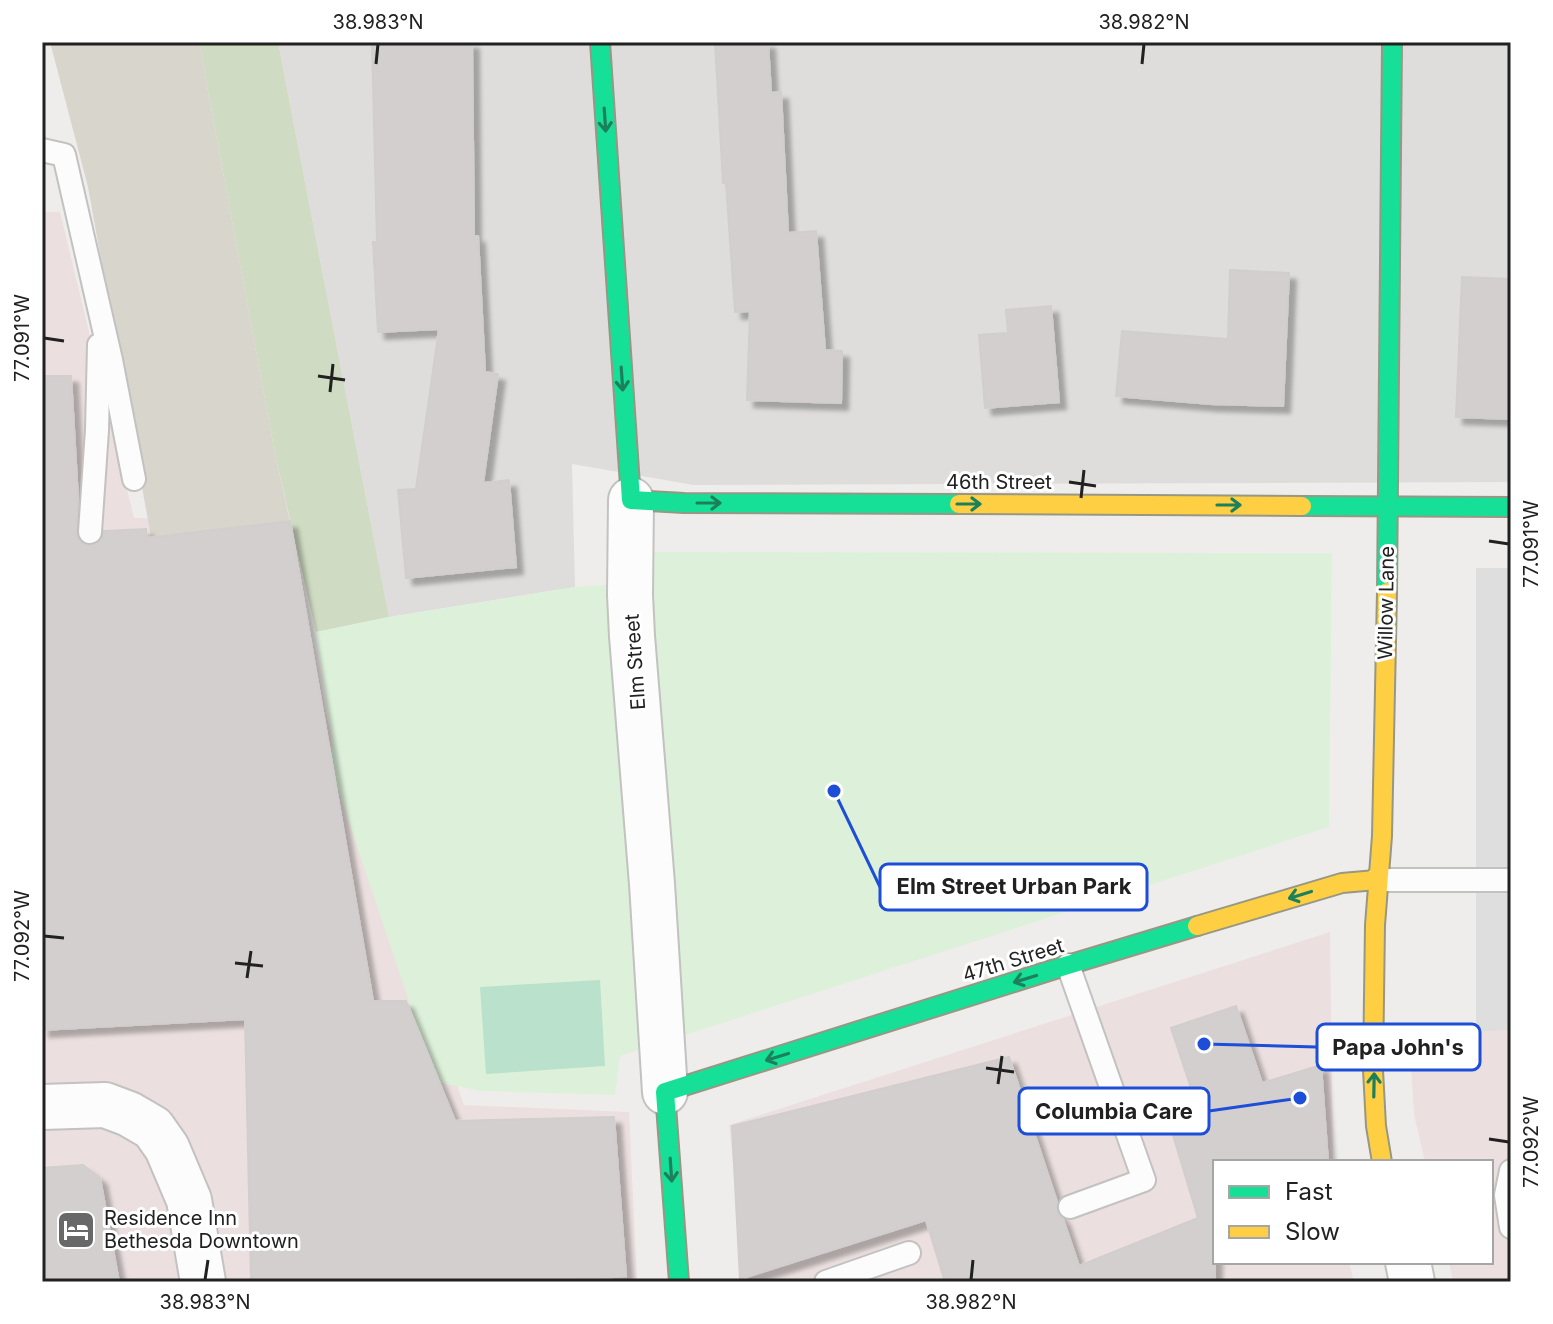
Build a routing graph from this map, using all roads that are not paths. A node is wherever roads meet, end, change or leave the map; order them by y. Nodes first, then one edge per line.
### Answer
1 (600, 42) edge
2 (1392, 42) edge
3 (42, 150) edge
4 (100, 312) junction
5 (134, 479) dead end
6 (631, 500) junction
7 (1388, 506) junction
8 (1511, 507) edge
9 (90, 532) dead end
10 (1376, 880) junction
11 (1511, 880) edge
12 (1068, 965) junction
13 (665, 1092) junction
14 (42, 1107) edge
15 (1381, 1160) edge
16 (1511, 1171) edge
17 (1498, 1197) edge
18 (1070, 1207) dead end
19 (1511, 1227) edge
20 (909, 1253) dead end
21 (203, 1282) edge
22 (679, 1282) edge
23 (826, 1282) edge

1 -> 6 street, Elm Street
2 - 7 street, Willow Lane
3 - 4 lane
4 - 5 lane
4 - 9 lane
6 -> 7 street, 46th Street
6 - 13 street, Elm Street
7 - 8 street, 46th Street
7 - 10 street, Willow Lane
10 - 11 lane
10 -> 12 street, 47th Street
15 -> 10 street, Willow Lane
12 -> 13 street, 47th Street
12 - 18 lane
13 -> 22 street, Elm Street
14 - 21 street
16 - 17 lane
17 - 19 lane
20 - 23 lane

